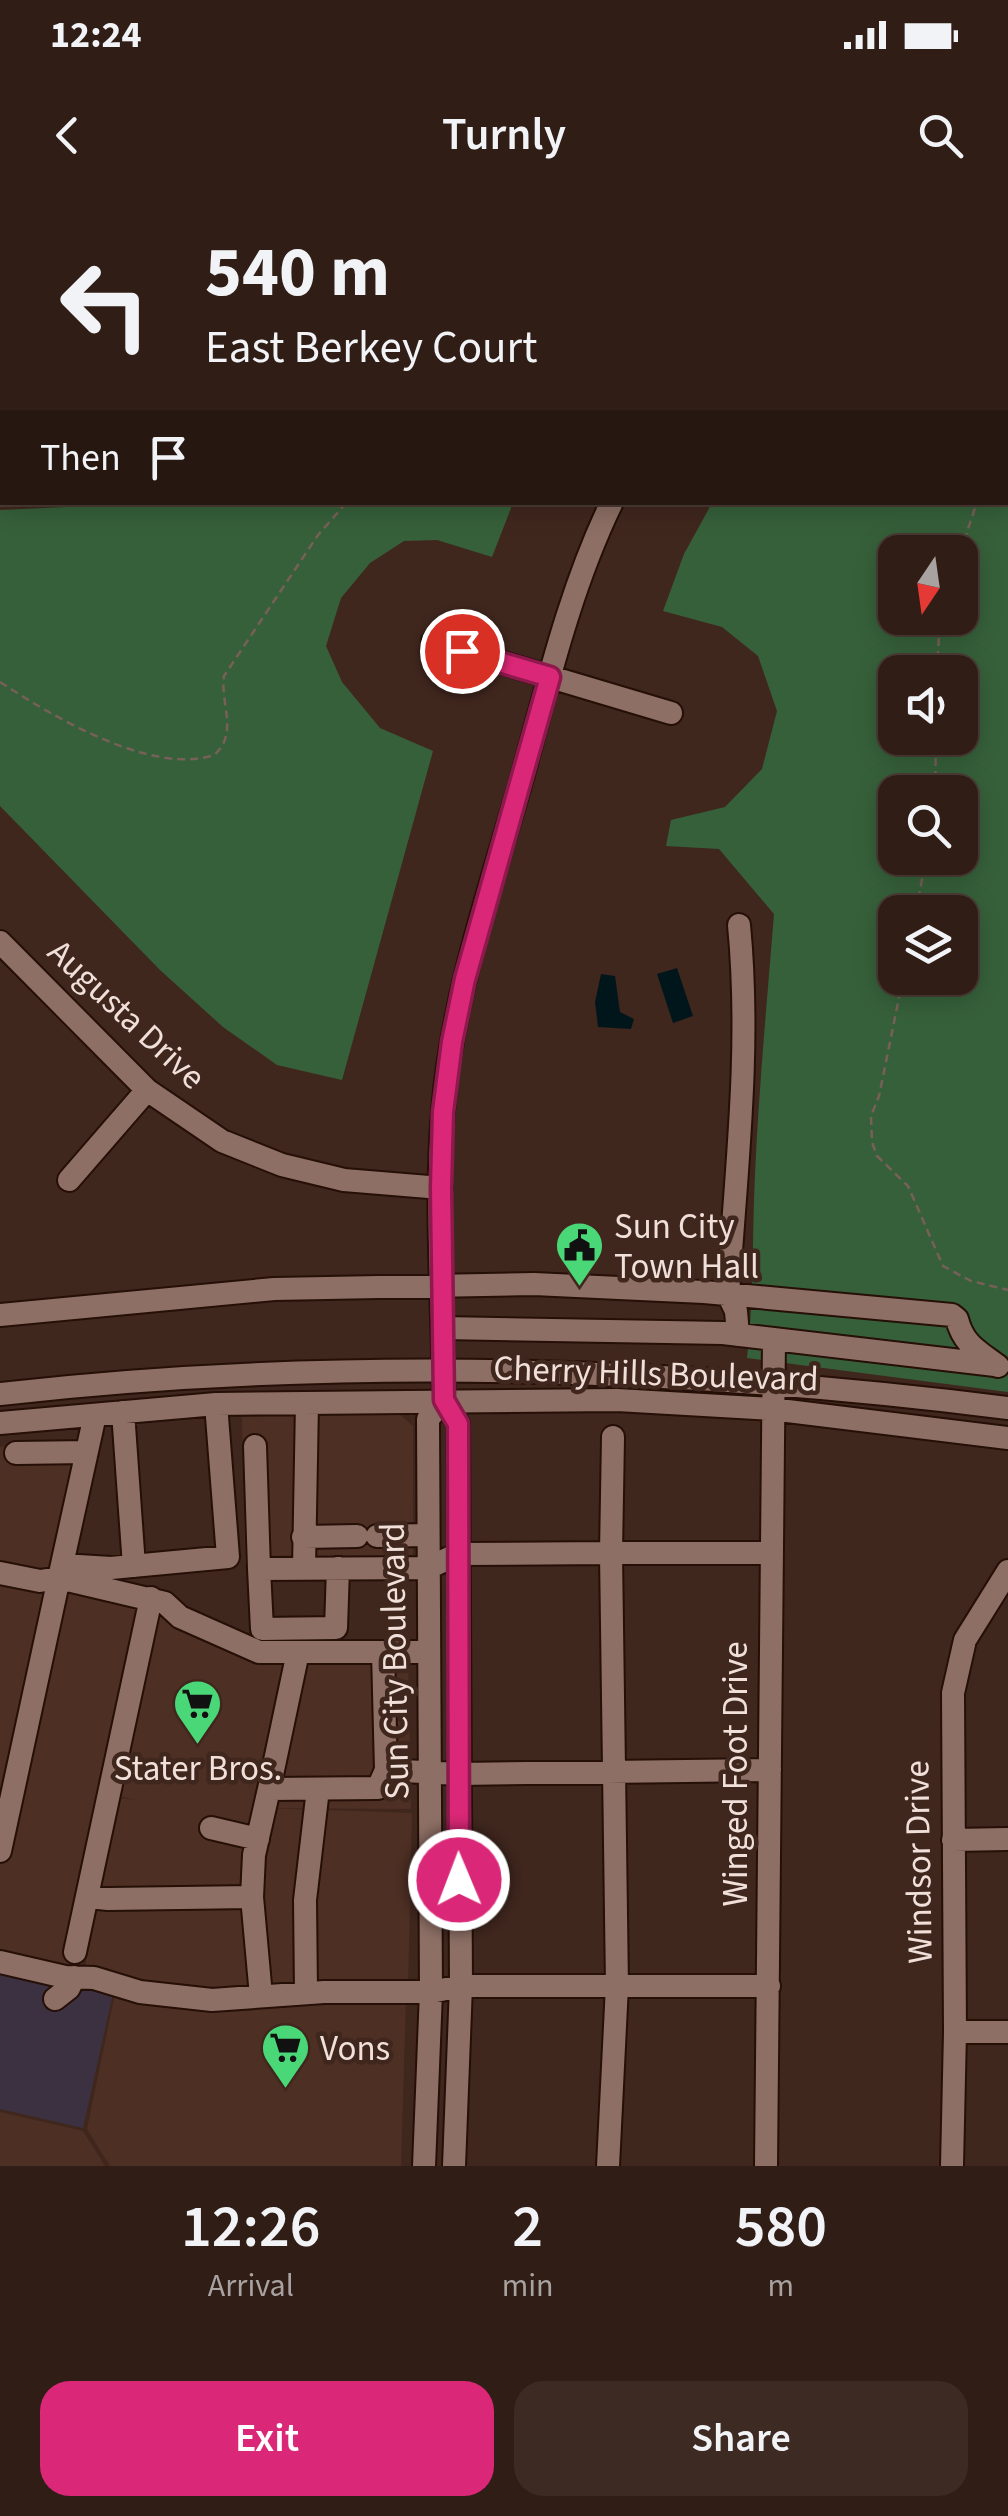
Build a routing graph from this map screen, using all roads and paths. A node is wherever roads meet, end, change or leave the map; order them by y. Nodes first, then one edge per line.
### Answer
1 (345, 505) edge
2 (611, 505) edge
3 (976, 505) edge
4 (966, 535) edge
5 (433, 642) dead end
6 (550, 677) junction
7 (0, 682) edge
8 (671, 713) dead end
9 (739, 925) dead end
10 (0, 942) edge
11 (900, 995) edge
12 (147, 1090) junction
13 (69, 1180) dead end
14 (441, 1188) junction
15 (479, 1285) junction
16 (442, 1286) junction
17 (1008, 1290) edge
18 (728, 1294) junction
19 (0, 1314) edge
20 (443, 1328) junction
21 (478, 1329) junction
22 (738, 1335) junction
23 (960, 1335) junction
24 (774, 1339) junction
25 (925, 1359) junction
26 (1003, 1366) edge
27 (444, 1369) junction
28 (771, 1382) junction
29 (0, 1394) edge
30 (444, 1400) junction
31 (307, 1403) junction
32 (216, 1404) junction
33 (1008, 1408) edge
34 (771, 1410) junction
35 (123, 1412) junction
36 (95, 1414) junction
37 (0, 1422) edge
38 (614, 1437) dead end
39 (1008, 1438) edge
40 (256, 1446) dead end
41 (87, 1452) junction
42 (16, 1453) dead end
43 (427, 1535) junction
44 (304, 1537) junction
45 (611, 1553) junction
46 (770, 1553) junction
47 (458, 1554) junction
48 (134, 1566) junction
49 (304, 1568) junction
50 (338, 1568) junction
51 (428, 1568) junction
52 (259, 1569) junction
53 (1008, 1571) edge
54 (60, 1572) junction
55 (0, 1573) edge
56 (151, 1598) junction
57 (298, 1652) junction
58 (384, 1652) junction
59 (429, 1652) junction
60 (386, 1770) junction
61 (770, 1770) junction
62 (612, 1771) junction
63 (430, 1772) junction
64 (458, 1774) junction
65 (318, 1788) junction
66 (270, 1789) junction
67 (211, 1828) dead end
68 (258, 1839) junction
69 (1008, 1839) edge
70 (954, 1840) junction
71 (0, 1851) edge
72 (88, 1896) junction
73 (252, 1896) junction
74 (75, 1952) dead end
75 (0, 1962) edge
76 (74, 1977) junction
77 (460, 1986) junction
78 (616, 1986) junction
79 (769, 1986) junction
80 (431, 1992) junction
81 (306, 1993) junction
82 (261, 1996) junction
83 (55, 1999) dead end
84 (955, 2032) junction
85 (1008, 2032) edge
86 (424, 2166) edge
87 (454, 2166) edge
88 (608, 2166) edge
89 (766, 2166) edge
90 (952, 2166) edge

1 - 7 path
2 - 6 street, Sun City Boulevard
3 - 4 path
5 - 6 street
6 - 8 street
6 - 14 street, Sun City Boulevard
9 - 18 street
10 - 12 street, Augusta Drive
11 - 17 path
12 - 13 street
12 - 14 street, Augusta Drive
14 - 16 street, Sun City Boulevard
15 - 16 street
15 - 18 street
15 - 21 street
16 - 19 street
16 - 20 street, Sun City Boulevard
18 - 22 street
18 - 23 street
20 - 21 street
20 - 27 street, Sun City Boulevard
21 - 22 street
22 - 24 street
23 - 25 street
23 - 26 street
24 - 25 street
24 - 28 street, Winged Foot Drive
25 - 26 street
27 - 28 street, Cherry Hills Boulevard
27 - 29 street, Cherry Hills Boulevard
27 - 30 street, Sun City Boulevard
28 - 33 street, Cherry Hills Boulevard
28 - 34 street, Winged Foot Drive
30 - 31 street, Cherry Hills Boulevard
30 - 34 street, Cherry Hills Boulevard
30 - 43 street, Sun City Boulevard
30 - 47 street, Sun City Boulevard
31 - 32 street, Cherry Hills Boulevard
31 - 44 street
32 - 35 street, Cherry Hills Boulevard
32 - 48 street
34 - 39 street, Cherry Hills Boulevard
34 - 46 street, Winged Foot Drive
35 - 36 street, Cherry Hills Boulevard
35 - 48 street
36 - 37 street, Cherry Hills Boulevard
36 - 41 street
38 - 45 street
40 - 52 street
41 - 42 street
41 - 54 street
43 - 44 street
43 - 51 street, Sun City Boulevard
44 - 49 street
45 - 46 street
45 - 47 street
45 - 62 street
46 - 61 street, Winged Foot Drive
47 - 51 street
47 - 64 street, Sun City Boulevard
48 - 54 street
49 - 50 street
49 - 52 street
50 - 51 street
50 - 52 street
51 - 59 street, Sun City Boulevard
53 - 70 street, Windsor Drive
54 - 55 street
54 - 56 street
54 - 71 street
56 - 57 street
56 - 72 street
57 - 58 street
57 - 66 street
58 - 59 street
58 - 60 street
59 - 63 street, Sun City Boulevard
60 - 63 street
60 - 65 street
61 - 62 street
61 - 79 street, Winged Foot Drive
62 - 64 street
62 - 78 street
63 - 64 street
63 - 80 street, Sun City Boulevard
64 - 77 street, Sun City Boulevard
65 - 66 street
65 - 81 street
66 - 68 street
67 - 68 street
68 - 73 street
69 - 70 street
70 - 84 street, Windsor Drive
72 - 73 street
72 - 74 street
73 - 82 street
75 - 76 street
76 - 82 street
76 - 83 street
77 - 78 street
77 - 80 street
77 - 87 street, Sun City Boulevard
78 - 79 street
78 - 88 street
79 - 89 street, Winged Foot Drive
80 - 81 street
80 - 86 street, Sun City Boulevard
81 - 82 street
84 - 85 street
84 - 90 street, Windsor Drive

